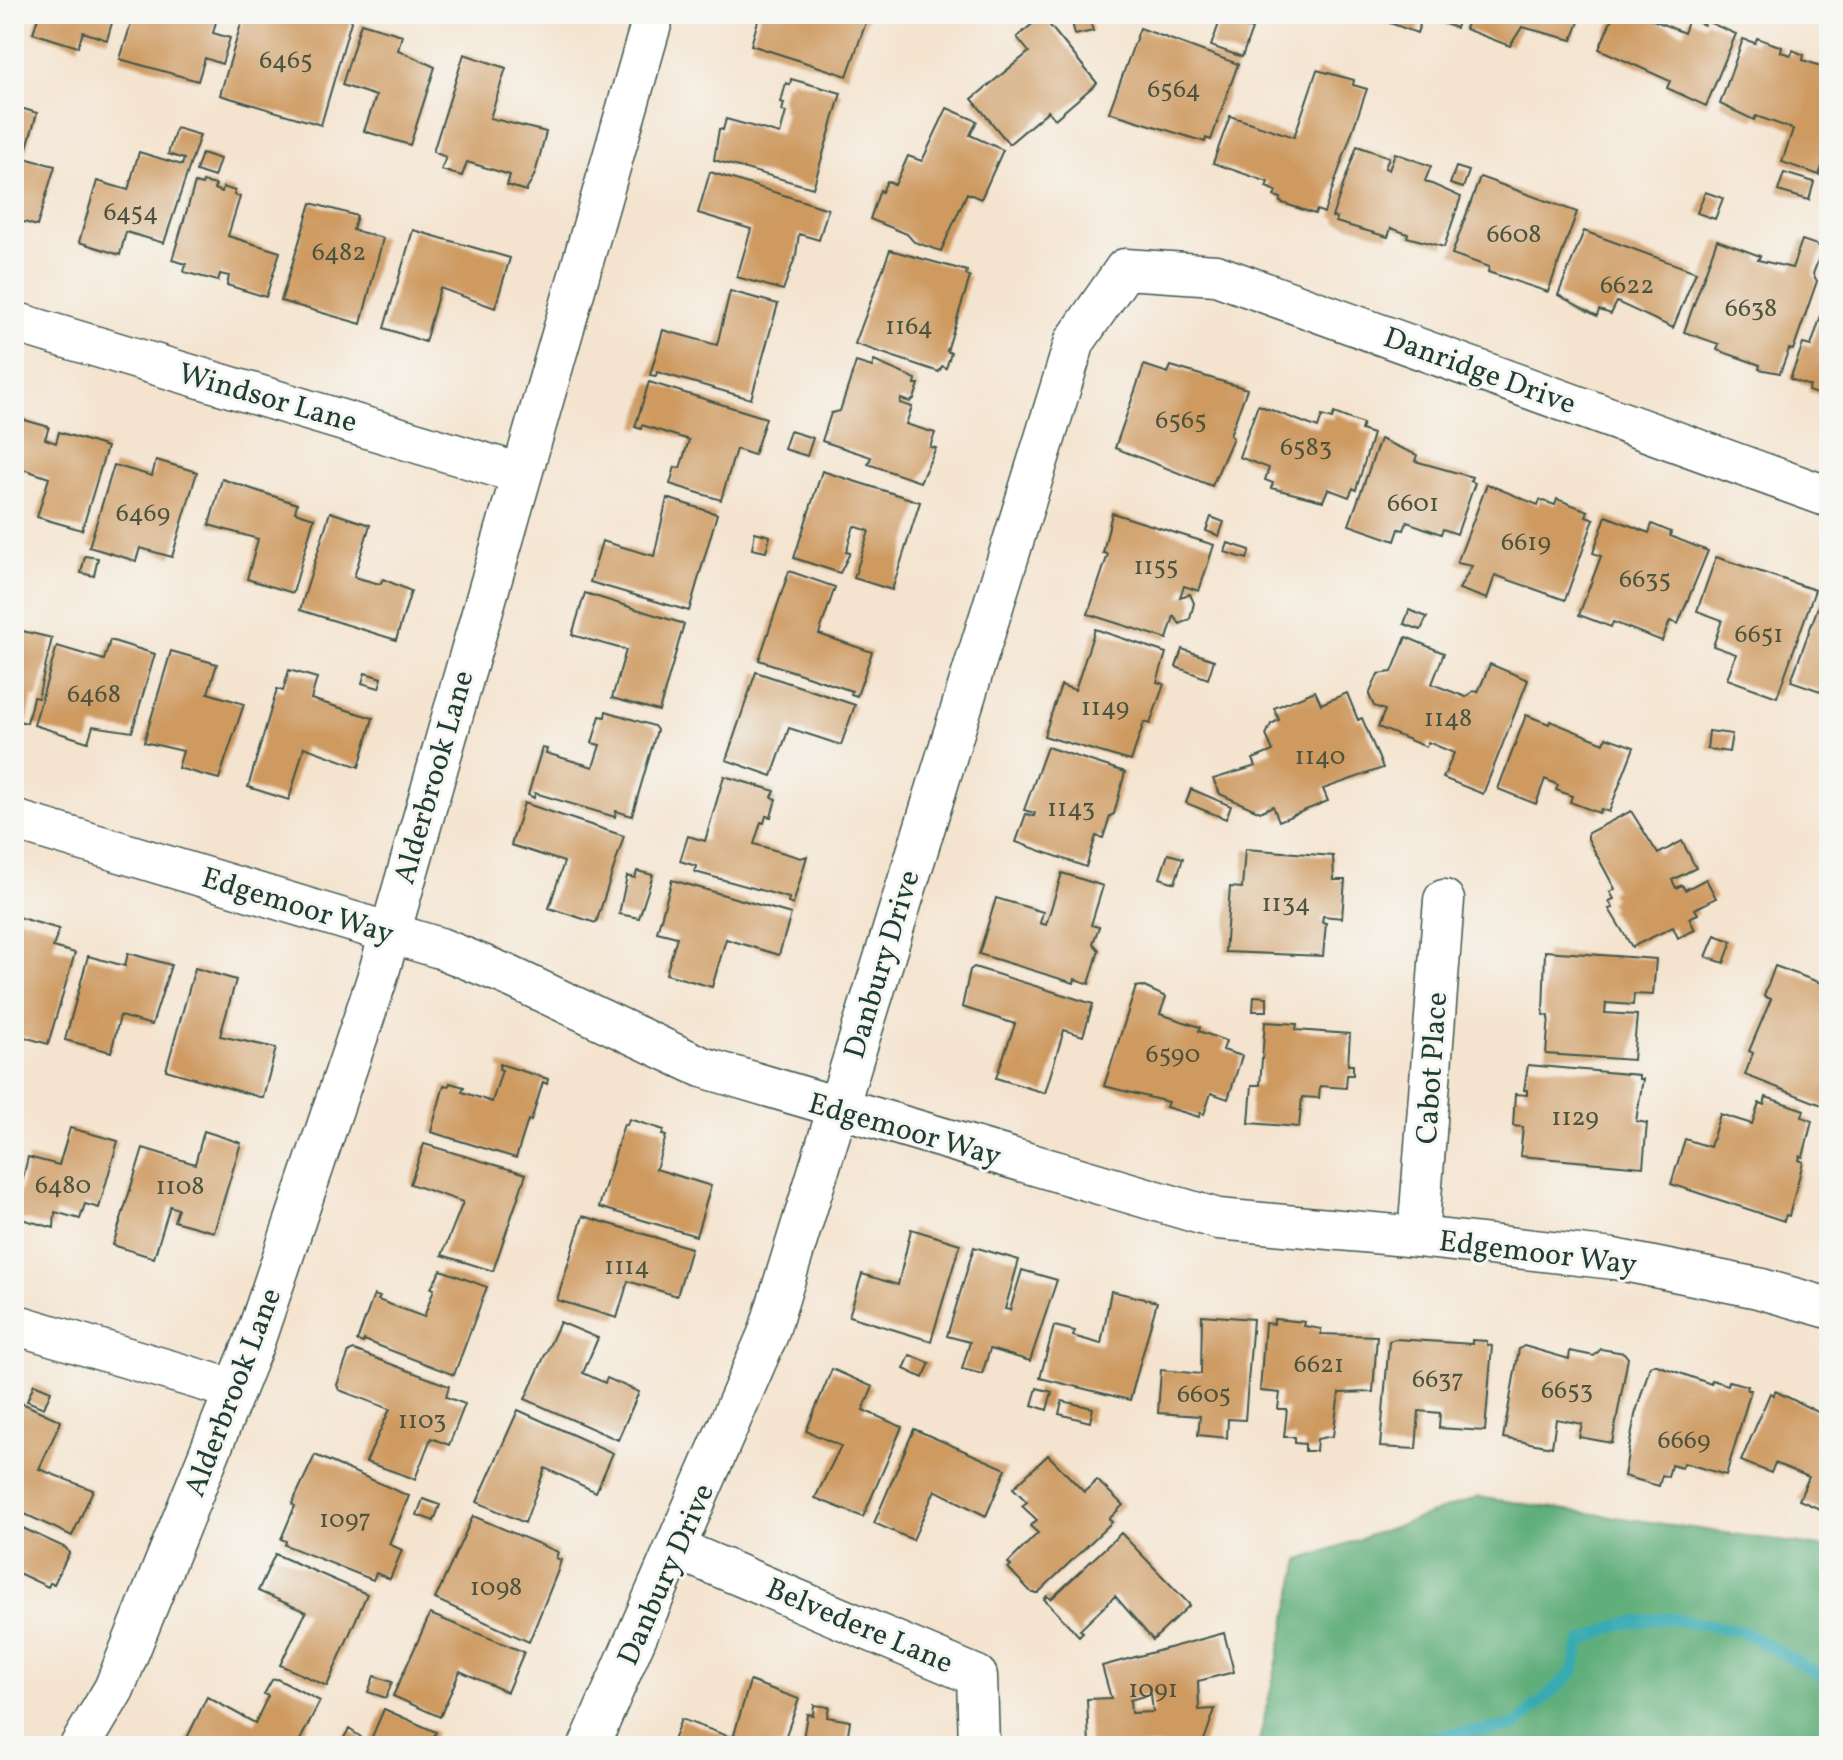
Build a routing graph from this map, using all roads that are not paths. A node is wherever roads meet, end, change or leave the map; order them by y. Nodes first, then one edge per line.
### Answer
1 (641, 17) edge
2 (1125, 269) joint
3 (14, 322) edge
4 (521, 474) junction
5 (1829, 497) edge
6 (14, 820) edge
7 (1444, 900) dead end
8 (390, 932) junction
9 (837, 1110) junction
10 (1418, 1237) junction
11 (1829, 1308) edge
12 (14, 1324) edge
13 (235, 1390) junction
14 (677, 1549) junction
15 (80, 1746) edge
16 (589, 1746) edge
17 (979, 1746) edge

1 - 4 street, Alderbrook Lane
2 - 5 street, Danridge Drive
2 - 9 street, Danbury Drive
3 - 4 street, Windsor Lane
4 - 8 street, Alderbrook Lane
6 - 8 street, Edgemoor Way
7 - 10 street, Cabot Place
8 - 9 street, Edgemoor Way
8 - 13 street, Alderbrook Lane
9 - 10 street, Edgemoor Way
9 - 14 street, Danbury Drive
10 - 11 street, Edgemoor Way
12 - 13 street
13 - 15 street, Alderbrook Lane
14 - 16 street, Danbury Drive
14 - 17 street, Belvedere Lane

